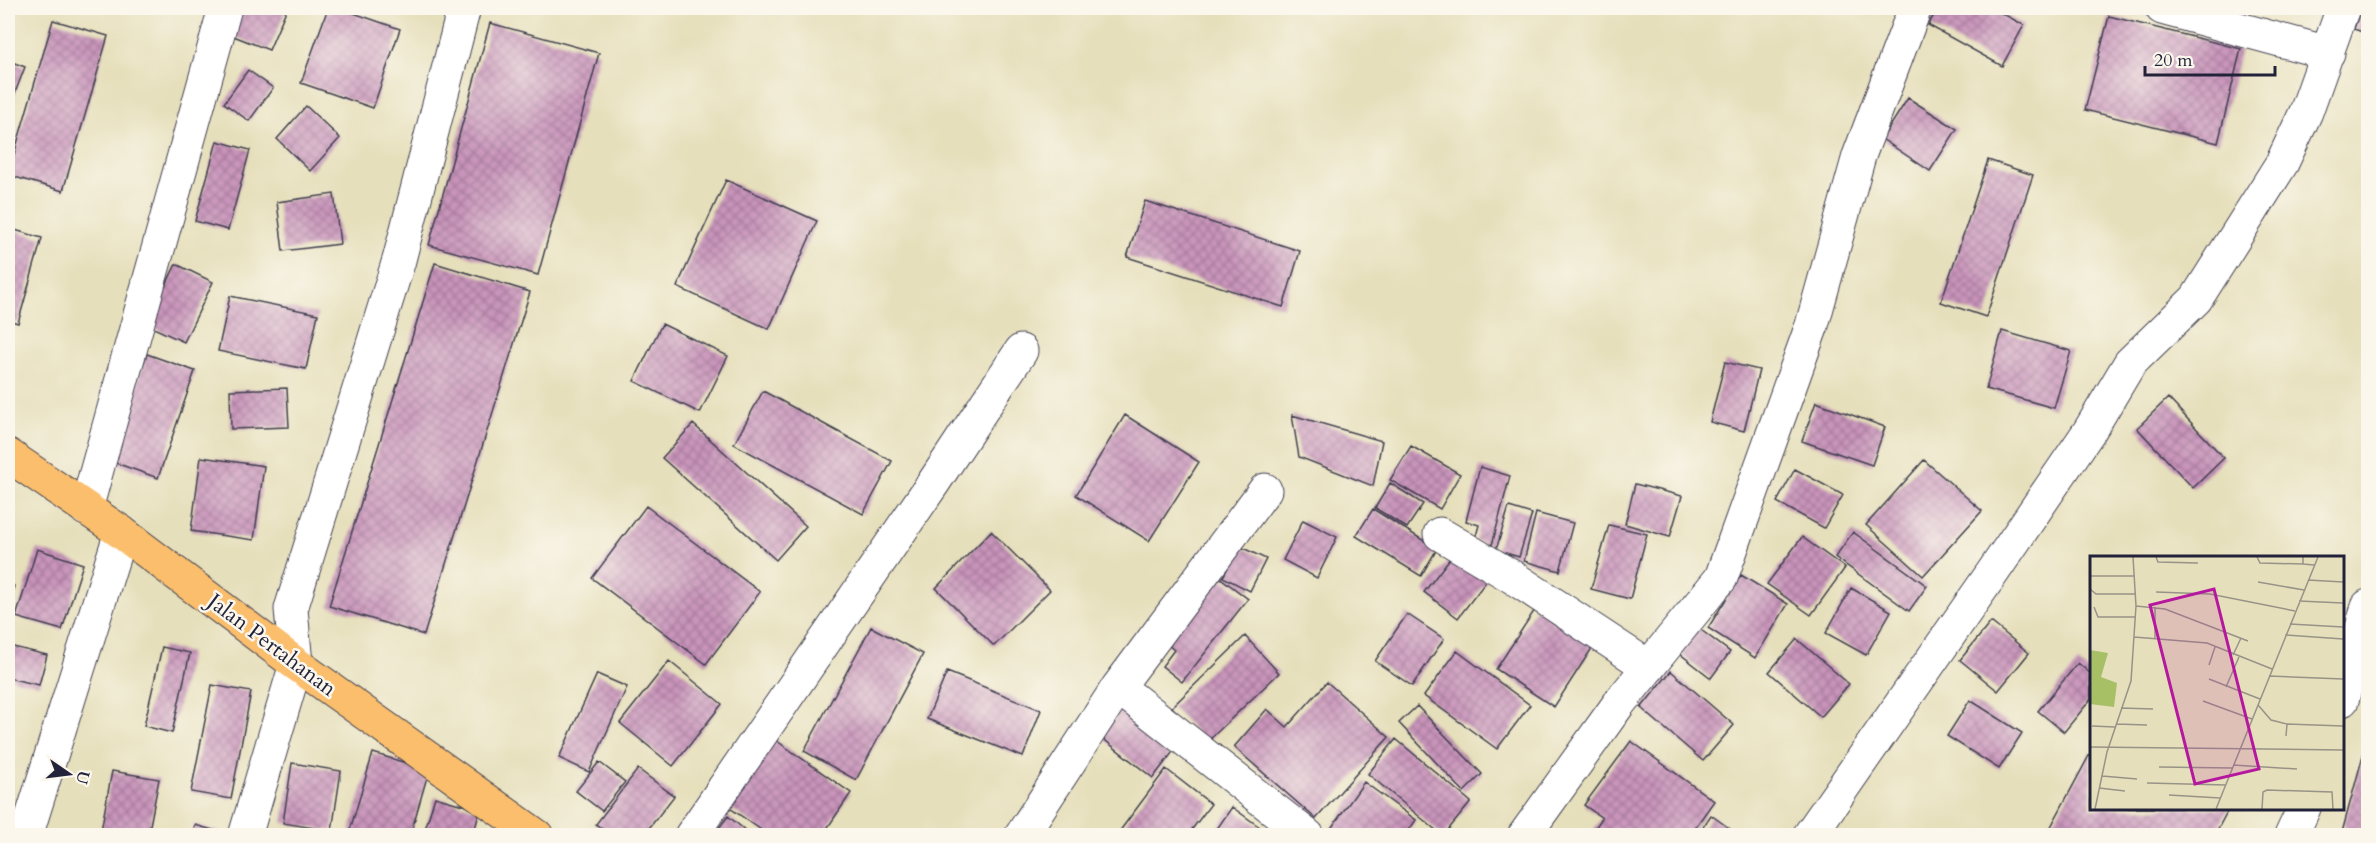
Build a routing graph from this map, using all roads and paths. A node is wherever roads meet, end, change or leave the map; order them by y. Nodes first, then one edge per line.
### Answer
1 (225, 8) edge
2 (464, 8) edge
3 (1915, 8) edge
4 (2162, 8) edge
5 (2343, 8) edge
6 (2328, 53) junction
7 (1021, 351) dead end
8 (8, 455) edge
9 (1265, 490) dead end
10 (86, 509) junction
11 (121, 532) junction
12 (1440, 534) dead end
13 (2368, 606) edge
14 (296, 664) junction
15 (1649, 667) junction
16 (1118, 687) junction
17 (2343, 696) edge
18 (2303, 810) edge
19 (26, 836) edge
20 (245, 836) edge
21 (537, 836) edge
22 (691, 836) edge
23 (1021, 836) edge
24 (1308, 836) edge
25 (1524, 836) edge
26 (1809, 836) edge
27 (2291, 836) edge

1 - 10 street
2 - 14 street
3 - 15 street
4 - 6 street
5 - 6 street
6 - 26 street
7 - 22 street
8 - 10 main road, Jalan Pertahanan
9 - 16 street
10 - 11 main road, Jalan Pertahanan
11 - 14 main road, Jalan Pertahanan
11 - 19 street
12 - 15 street
13 - 17 street
14 - 20 street
14 - 21 main road, Jalan Pertahanan
15 - 25 street
16 - 23 street
16 - 24 street
18 - 27 street

